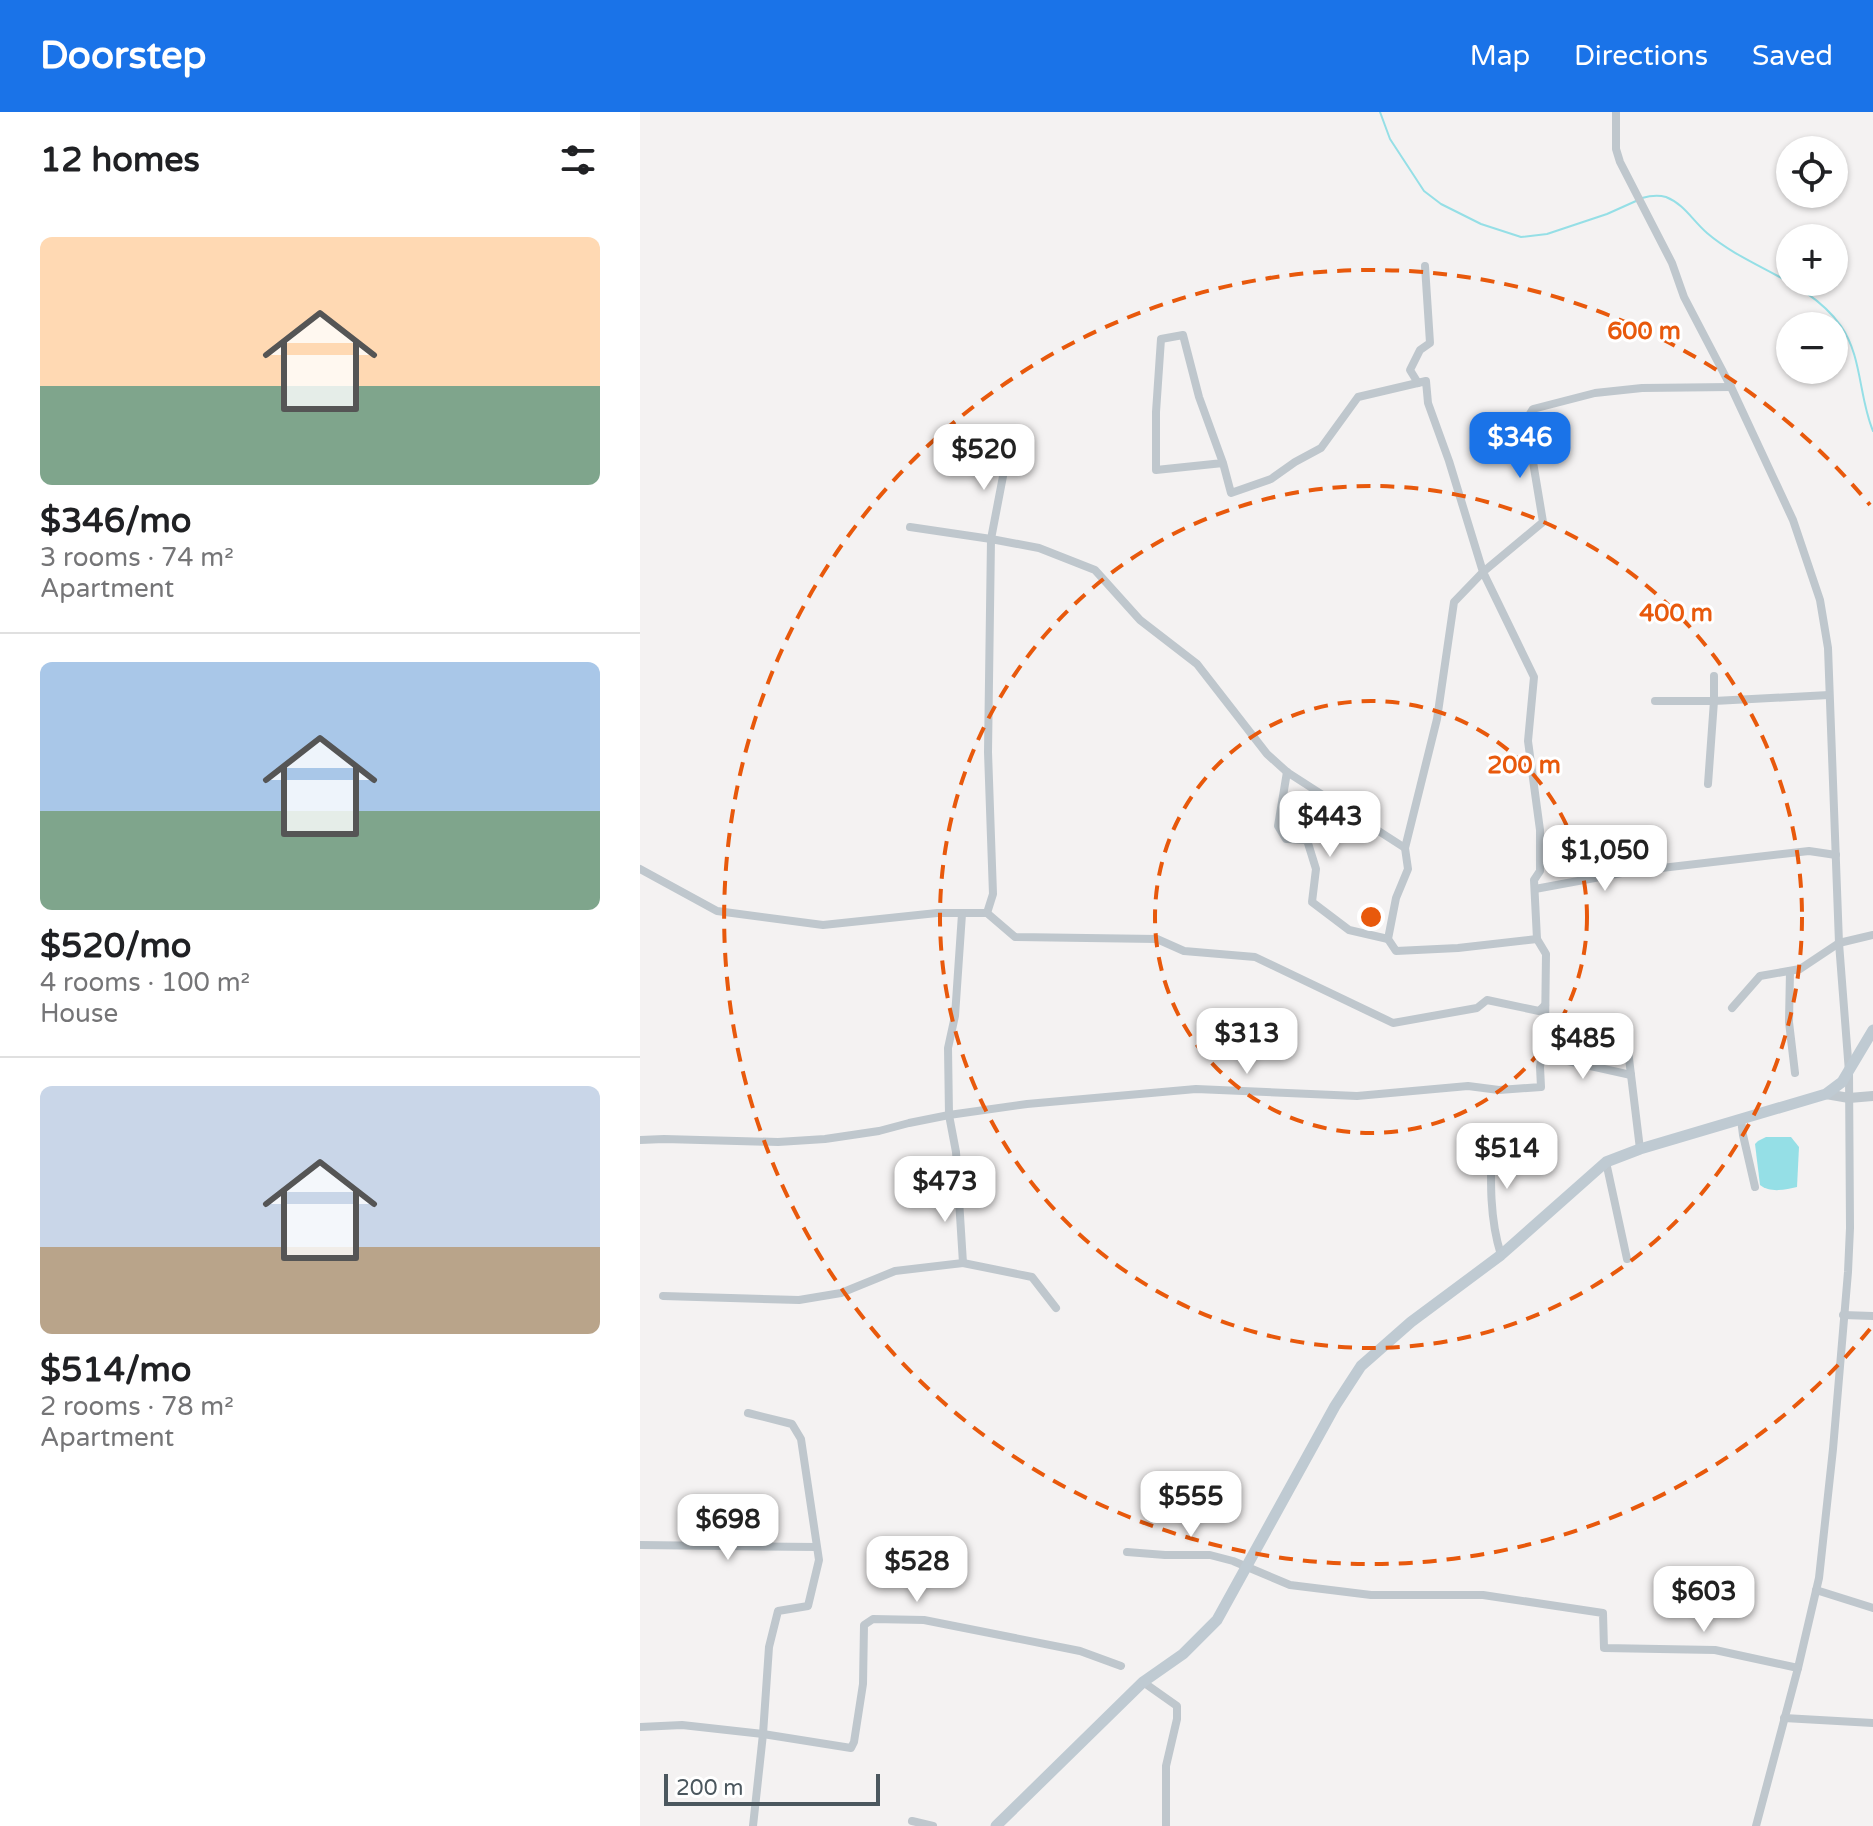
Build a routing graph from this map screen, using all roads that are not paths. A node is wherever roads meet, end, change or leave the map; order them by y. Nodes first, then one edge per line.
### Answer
1 (1616, 112) edge
2 (1425, 266) dead end
3 (1418, 383) junction
4 (1731, 387) junction
5 (1008, 450) dead end
6 (1223, 463) junction
7 (910, 527) dead end
8 (991, 539) junction
9 (1483, 572) junction
10 (1714, 676) dead end
11 (1829, 695) junction
12 (1655, 701) dead end
13 (1714, 701) junction
14 (1287, 772) junction
15 (1708, 784) dead end
16 (1405, 848) junction
17 (1836, 855) junction
18 (640, 869) edge
19 (1535, 889) junction
20 (987, 913) junction
21 (962, 914) junction
22 (1873, 935) edge
23 (1388, 939) junction
24 (1537, 939) junction
25 (1839, 943) junction
26 (1790, 971) junction
27 (1545, 1005) junction
28 (1732, 1008) dead end
29 (1873, 1030) edge
30 (1627, 1042) dead end
31 (1541, 1055) junction
32 (1849, 1072) junction
33 (1795, 1073) dead end
34 (1631, 1075) junction
35 (1826, 1094) junction
36 (1873, 1096) edge
37 (1849, 1098) junction
38 (949, 1115) junction
39 (1741, 1119) junction
40 (1492, 1130) dead end
41 (640, 1140) edge
42 (1640, 1149) junction
43 (1606, 1162) junction
44 (1755, 1187) dead end
45 (1501, 1255) junction
46 (1627, 1259) dead end
47 (963, 1263) junction
48 (663, 1296) dead end
49 (1056, 1308) dead end
50 (1843, 1315) junction
51 (1873, 1316) edge
52 (748, 1413) dead end
53 (640, 1545) edge
54 (816, 1547) junction
55 (1127, 1552) dead end
56 (1246, 1566) junction
57 (1816, 1590) junction
58 (1873, 1608) edge
59 (1121, 1666) dead end
60 (1798, 1668) junction
61 (1143, 1682) junction
62 (1784, 1718) junction
63 (1873, 1723) edge
64 (640, 1727) edge
65 (763, 1734) junction
66 (912, 1821) dead end
67 (753, 1826) edge
68 (933, 1826) edge
69 (996, 1826) edge
70 (1166, 1826) edge
71 (1756, 1826) edge

1 - 4 street
2 - 3 street
3 - 6 street
3 - 9 street
4 - 9 street
4 - 11 street
5 - 8 street
6 - 6 street
7 - 8 street
8 - 14 street
8 - 20 street
9 - 16 street
9 - 19 street
10 - 13 street
11 - 13 street
11 - 17 street
12 - 13 street
13 - 15 street
14 - 16 street
14 - 23 street
16 - 23 street
17 - 19 street
17 - 25 street
18 - 21 street
19 - 24 street
20 - 21 street
20 - 27 street
21 - 38 street
22 - 25 street
23 - 24 street
24 - 27 street
25 - 26 street
25 - 32 street
26 - 28 street
26 - 33 street
27 - 31 street
29 - 32 main road
30 - 34 street
31 - 34 street
31 - 38 street
32 - 35 main road
32 - 37 street
34 - 42 street
35 - 37 street
35 - 39 main road
36 - 37 street
37 - 50 street
38 - 41 street
38 - 47 street
39 - 42 main road
39 - 44 street
40 - 45 street
42 - 43 main road
43 - 45 main road
43 - 46 street
45 - 56 main road
47 - 48 street
47 - 49 street
50 - 51 street
50 - 57 street
52 - 54 street
53 - 54 street
54 - 65 street
55 - 56 street
56 - 60 street
56 - 61 main road
57 - 58 street
57 - 60 street
59 - 65 street
60 - 62 street
61 - 69 main road
61 - 70 street
62 - 63 street
62 - 71 street
64 - 65 street
65 - 67 street
66 - 68 street

